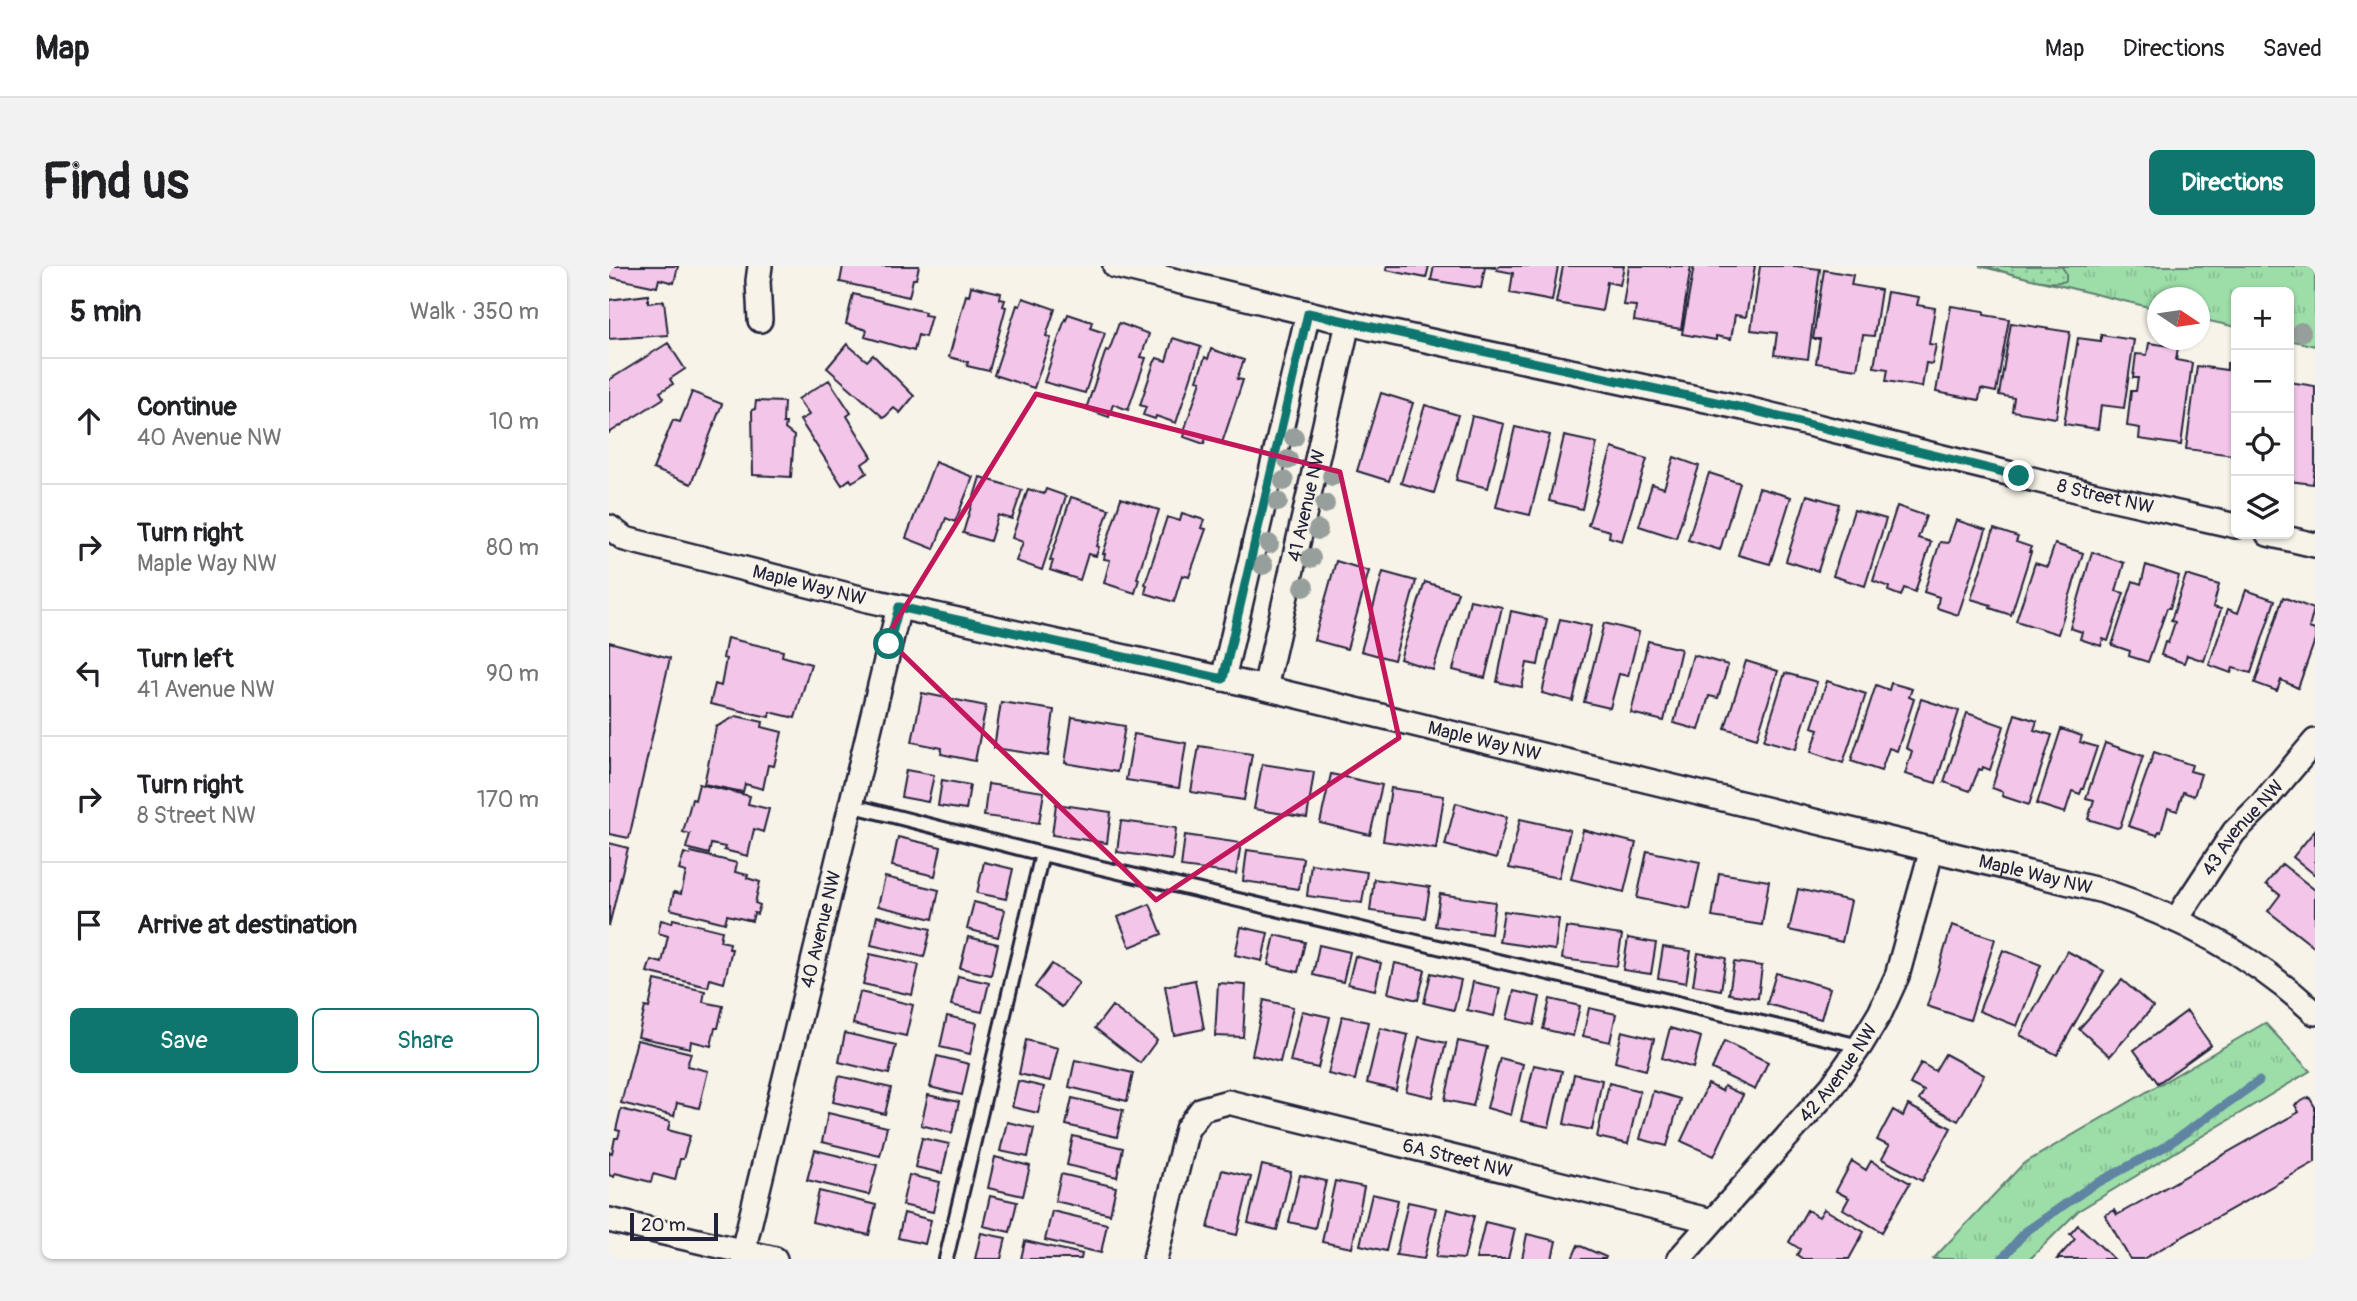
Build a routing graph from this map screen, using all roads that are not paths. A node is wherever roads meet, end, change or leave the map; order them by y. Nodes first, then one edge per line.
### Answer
1 (760, 266) edge
2 (1115, 266) edge
3 (1308, 313) junction
4 (760, 320) dead end
5 (1348, 323) junction
6 (2231, 525) edge
7 (614, 536) edge
8 (2289, 539) edge
9 (2315, 545) edge
10 (899, 607) junction
11 (1223, 679) junction
12 (1265, 688) junction
13 (2315, 741) edge
14 (851, 805) junction
15 (1932, 849) junction
16 (1042, 854) junction
17 (2176, 920) junction
18 (2315, 1013) edge
19 (1860, 1046) junction
20 (609, 1220) edge
21 (1712, 1221) junction
22 (743, 1251) junction
23 (775, 1259) edge
24 (946, 1259) edge
25 (1155, 1259) edge
26 (1679, 1259) edge

1 - 4 street
2 - 3 street, 8 Street NW
3 - 5 street, 8 Street NW
3 - 11 street
5 - 6 street, 8 Street NW
5 - 12 street, 41 Avenue NW
7 - 10 street, Maple Way NW
8 - 9 street
10 - 11 street, Maple Way NW
10 - 14 street, 40 Avenue NW
11 - 12 street, Maple Way NW
12 - 15 street, Maple Way NW
13 - 17 street, 43 Avenue NW
14 - 16 lane
14 - 22 street, 40 Avenue NW
15 - 17 street, Maple Way NW
15 - 19 street, 42 Avenue NW
16 - 19 lane
16 - 24 lane
17 - 18 street, Maple Way NW
19 - 21 street, 42 Avenue NW
20 - 22 street
21 - 25 street, 6A Street NW
21 - 26 street, 42 Avenue NW
22 - 23 street

